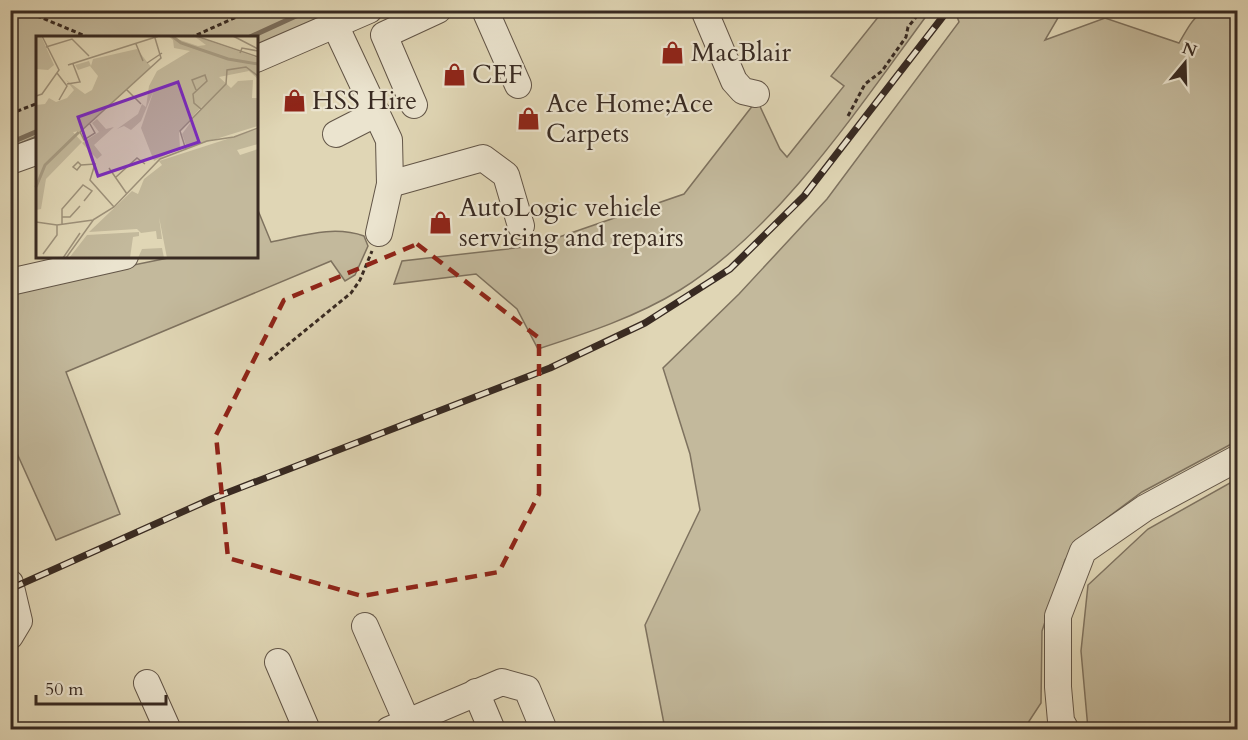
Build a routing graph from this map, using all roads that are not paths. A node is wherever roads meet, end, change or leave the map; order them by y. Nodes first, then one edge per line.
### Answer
1 (369, 10) edge
2 (438, 10) edge
3 (485, 10) edge
4 (704, 10) edge
5 (392, 20) edge
6 (335, 25) junction
7 (258, 58) edge
8 (518, 85) dead end
9 (756, 94) dead end
10 (414, 105) dead end
11 (377, 113) junction
12 (336, 134) dead end
13 (36, 152) edge
14 (10, 161) edge
15 (390, 184) junction
16 (521, 226) dead end
17 (379, 233) road end
18 (117, 258) edge
19 (10, 282) edge
20 (1238, 458) edge
21 (10, 583) edge
22 (365, 626) dead end
23 (10, 636) edge
24 (278, 662) dead end
25 (147, 683) dead end
26 (476, 692) junction
27 (394, 727) edge
28 (168, 729) edge
29 (307, 729) edge
30 (492, 729) edge
31 (544, 729) edge
32 (1066, 729) edge

1 - 6 street
2 - 5 street
3 - 8 street
4 - 9 street
5 - 10 street
6 - 7 street
6 - 11 street
11 - 12 street
11 - 15 street
13 - 14 street
15 - 16 street
15 - 17 street
18 - 19 street
20 - 32 street
21 - 23 street
22 - 27 street
24 - 29 street
25 - 28 street
26 - 27 street
26 - 30 street
26 - 31 street

